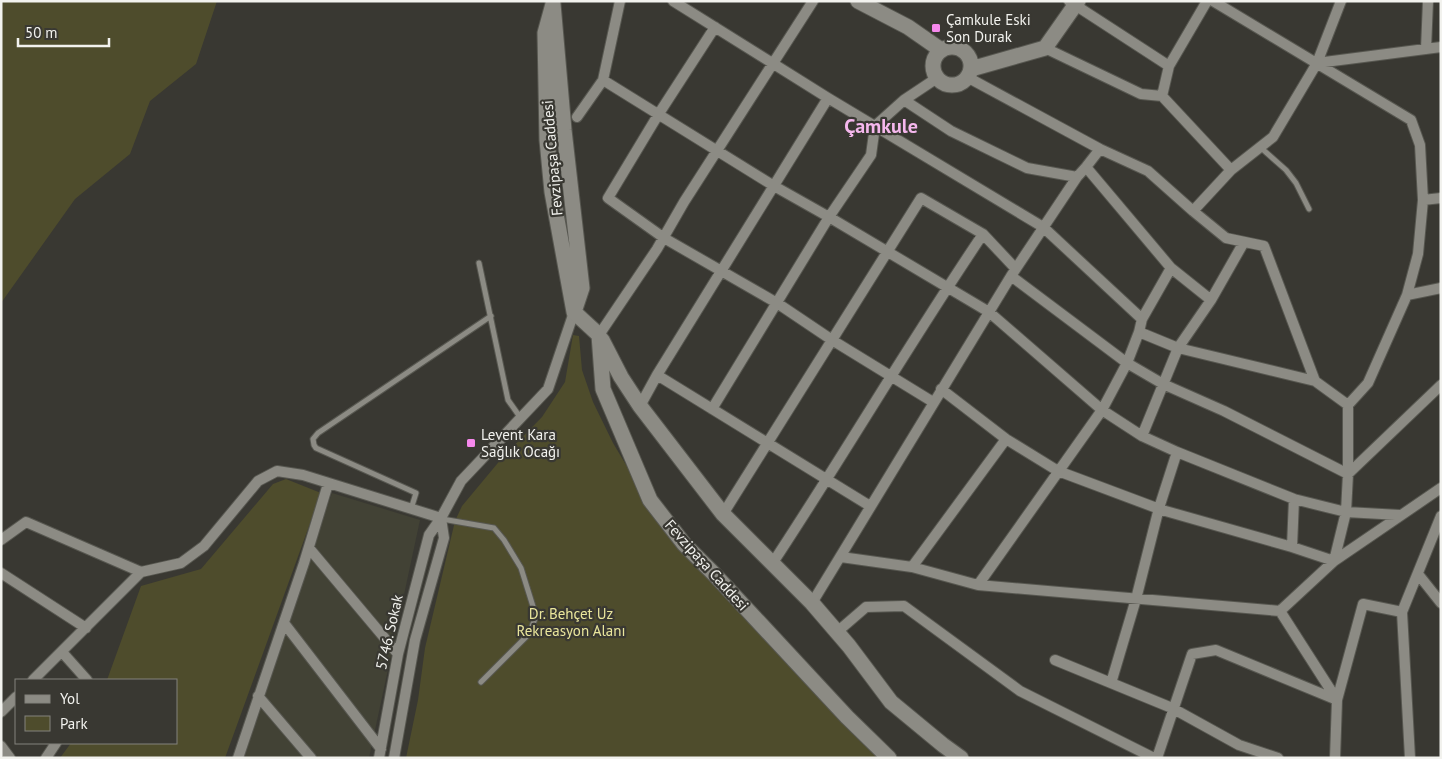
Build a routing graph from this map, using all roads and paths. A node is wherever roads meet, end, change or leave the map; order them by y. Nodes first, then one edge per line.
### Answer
1 (620, 1) edge
2 (673, 1) edge
3 (813, 1) edge
4 (858, 1) edge
5 (1208, 1) edge
6 (1213, 1) edge
7 (1341, 1) edge
8 (1428, 1) edge
9 (553, 2) edge
10 (1074, 3) edge
11 (715, 27) junction
12 (1441, 47) edge
13 (1045, 48) junction
14 (1426, 49) junction
15 (941, 50) junction
16 (1317, 63) junction
17 (772, 64) junction
18 (1169, 66) junction
19 (969, 73) junction
20 (936, 78) junction
21 (603, 80) junction
22 (1162, 96) junction
23 (828, 98) junction
24 (904, 100) junction
25 (658, 115) junction
26 (577, 117) dead end
27 (875, 126) junction
28 (1260, 147) junction
29 (1100, 149) junction
30 (717, 151) junction
31 (1086, 167) junction
32 (1231, 170) junction
33 (1077, 177) junction
34 (774, 186) junction
35 (1441, 198) edge
36 (1423, 200) junction
37 (1310, 209) dead end
38 (1193, 211) junction
39 (829, 217) junction
40 (1043, 226) junction
41 (983, 234) junction
42 (664, 238) junction
43 (1244, 242) junction
44 (887, 251) junction
45 (479, 263) dead end
46 (1171, 268) junction
47 (723, 270) junction
48 (1013, 272) junction
49 (947, 288) junction
50 (1441, 288) edge
51 (1407, 295) junction
52 (1211, 300) junction
53 (777, 303) junction
54 (574, 312) junction
55 (989, 312) junction
56 (491, 316) junction
57 (1142, 319) junction
58 (1139, 332) junction
59 (599, 335) junction
60 (832, 340) junction
61 (1178, 348) junction
62 (1127, 363) junction
63 (657, 376) junction
64 (892, 377) junction
65 (1315, 382) junction
66 (1163, 384) junction
67 (1441, 385) edge
68 (942, 390) junction
69 (934, 402) junction
70 (1348, 405) junction
71 (640, 406) junction
72 (712, 409) junction
73 (1102, 410) junction
74 (520, 417) junction
75 (1142, 436) junction
76 (1006, 439) junction
77 (768, 442) junction
78 (1177, 452) junction
79 (1058, 471) junction
80 (1348, 474) junction
81 (828, 479) junction
82 (328, 484) junction
83 (1441, 488) edge
84 (1294, 499) junction
85 (870, 506) junction
86 (1158, 508) junction
87 (411, 509) junction
88 (1346, 512) junction
89 (722, 514) junction
90 (1400, 515) junction
91 (1441, 516) edge
92 (441, 518) junction
93 (1, 540) edge
94 (1292, 546) junction
95 (309, 548) junction
96 (841, 557) junction
97 (1334, 561) junction
98 (772, 564) junction
99 (912, 567) junction
100 (141, 572) junction
101 (1, 573) edge
102 (1418, 574) junction
103 (978, 585) junction
104 (1136, 598) junction
105 (812, 603) junction
106 (1441, 603) edge
107 (1280, 611) junction
108 (1402, 612) junction
109 (284, 623) junction
110 (86, 628) junction
111 (837, 632) junction
112 (62, 652) junction
113 (398, 654) junction
114 (1055, 660) dead end
115 (38, 679) edge
116 (86, 679) edge
117 (481, 682) dead end
118 (1111, 683) junction
119 (258, 696) junction
120 (15, 698) edge
121 (1337, 700) junction
122 (1172, 708) junction
123 (1, 712) edge
124 (55, 744) edge
125 (1, 746) edge
126 (380, 753) edge
127 (10, 758) edge
128 (46, 758) edge
129 (238, 758) edge
130 (311, 758) edge
131 (394, 758) edge
132 (889, 758) edge
133 (961, 758) edge
134 (1155, 758) edge
135 (1278, 758) edge
136 (1335, 758) edge
137 (1410, 758) edge

1 - 21 street
2 - 11 street
3 - 17 street
4 - 15 street
5 - 18 street
6 - 16 street
7 - 16 street
8 - 14 street
9 - 54 street, Fevzipaşa Caddesi
10 - 13 street
10 - 18 street
11 - 17 street
11 - 25 street
12 - 14 street
13 - 19 street
13 - 22 street
14 - 16 street
15 - 19 street
15 - 20 street
16 - 28 street
16 - 36 street
17 - 23 street
17 - 30 street
18 - 22 street
19 - 20 street
19 - 29 street
20 - 24 street
21 - 25 street
21 - 26 street
22 - 32 street
23 - 27 street
23 - 34 street
24 - 27 street
24 - 33 street
25 - 30 street
25 - 42 street
27 - 39 street
27 - 40 street
28 - 32 street
28 - 37 lane
29 - 31 street
29 - 38 street
30 - 34 street
30 - 42 street
31 - 33 street
31 - 46 street
32 - 38 street
33 - 40 street
34 - 39 street
34 - 47 street
35 - 36 street
36 - 51 street
38 - 43 street
39 - 44 street
39 - 53 street
40 - 48 street
40 - 57 street
41 - 44 street
41 - 48 street
41 - 49 street
42 - 47 street
42 - 59 street
43 - 52 street
43 - 65 street
44 - 49 street
44 - 60 street
45 - 56 lane
46 - 52 street
46 - 57 street
47 - 53 street
47 - 63 street
48 - 55 street
48 - 62 street
49 - 55 street
49 - 64 street
50 - 51 street
51 - 70 street
52 - 61 street
53 - 60 street
53 - 72 street
54 - 59 street
54 - 74 street, 5746. Sokak
55 - 68 street
55 - 73 street
56 - 74 lane
56 - 87 lane
57 - 58 street
58 - 61 street
58 - 62 street
59 - 71 street
59 - 132 street, Fevzipaşa Caddesi
60 - 64 street
60 - 77 street
61 - 65 street
61 - 66 street
62 - 66 street
62 - 73 street
63 - 71 street
63 - 72 street
64 - 69 street
64 - 81 street
65 - 70 street
66 - 75 street
66 - 80 street
67 - 80 street
68 - 69 street
68 - 76 street
69 - 85 street
70 - 80 street
71 - 89 street
72 - 77 street
73 - 75 street
73 - 79 street
74 - 92 street, 5746. Sokak
75 - 78 street
76 - 79 street
76 - 99 street
77 - 81 street
77 - 89 street
78 - 84 street
78 - 86 street
79 - 86 street
79 - 103 street
80 - 88 street
81 - 85 street
81 - 98 street
82 - 87 street
82 - 95 street
82 - 100 street
83 - 90 street
84 - 88 street
84 - 94 street
85 - 96 street
86 - 94 street
86 - 104 street
87 - 92 street
88 - 90 street
88 - 97 street
89 - 98 street
90 - 97 street
91 - 102 street
92 - 113 street, 5746. Sokak
92 - 117 lane
92 - 131 street, 5746. Sokak
93 - 100 street
94 - 97 street
95 - 109 street
95 - 113 street
96 - 99 street
96 - 105 street
97 - 107 street
98 - 105 street
99 - 103 street
100 - 110 street
101 - 110 street
102 - 106 street
102 - 108 street
103 - 104 street
104 - 107 street
104 - 118 street
105 - 111 street
107 - 121 street
108 - 121 street
108 - 137 street
109 - 119 street
109 - 126 street
110 - 112 street
111 - 133 street
111 - 134 street
112 - 115 street
112 - 116 street
113 - 126 street, 5746. Sokak
114 - 118 street
118 - 122 street
119 - 129 street
119 - 130 street
120 - 123 street
121 - 122 street
121 - 136 street
122 - 134 street
122 - 135 street
124 - 128 street
125 - 127 street

